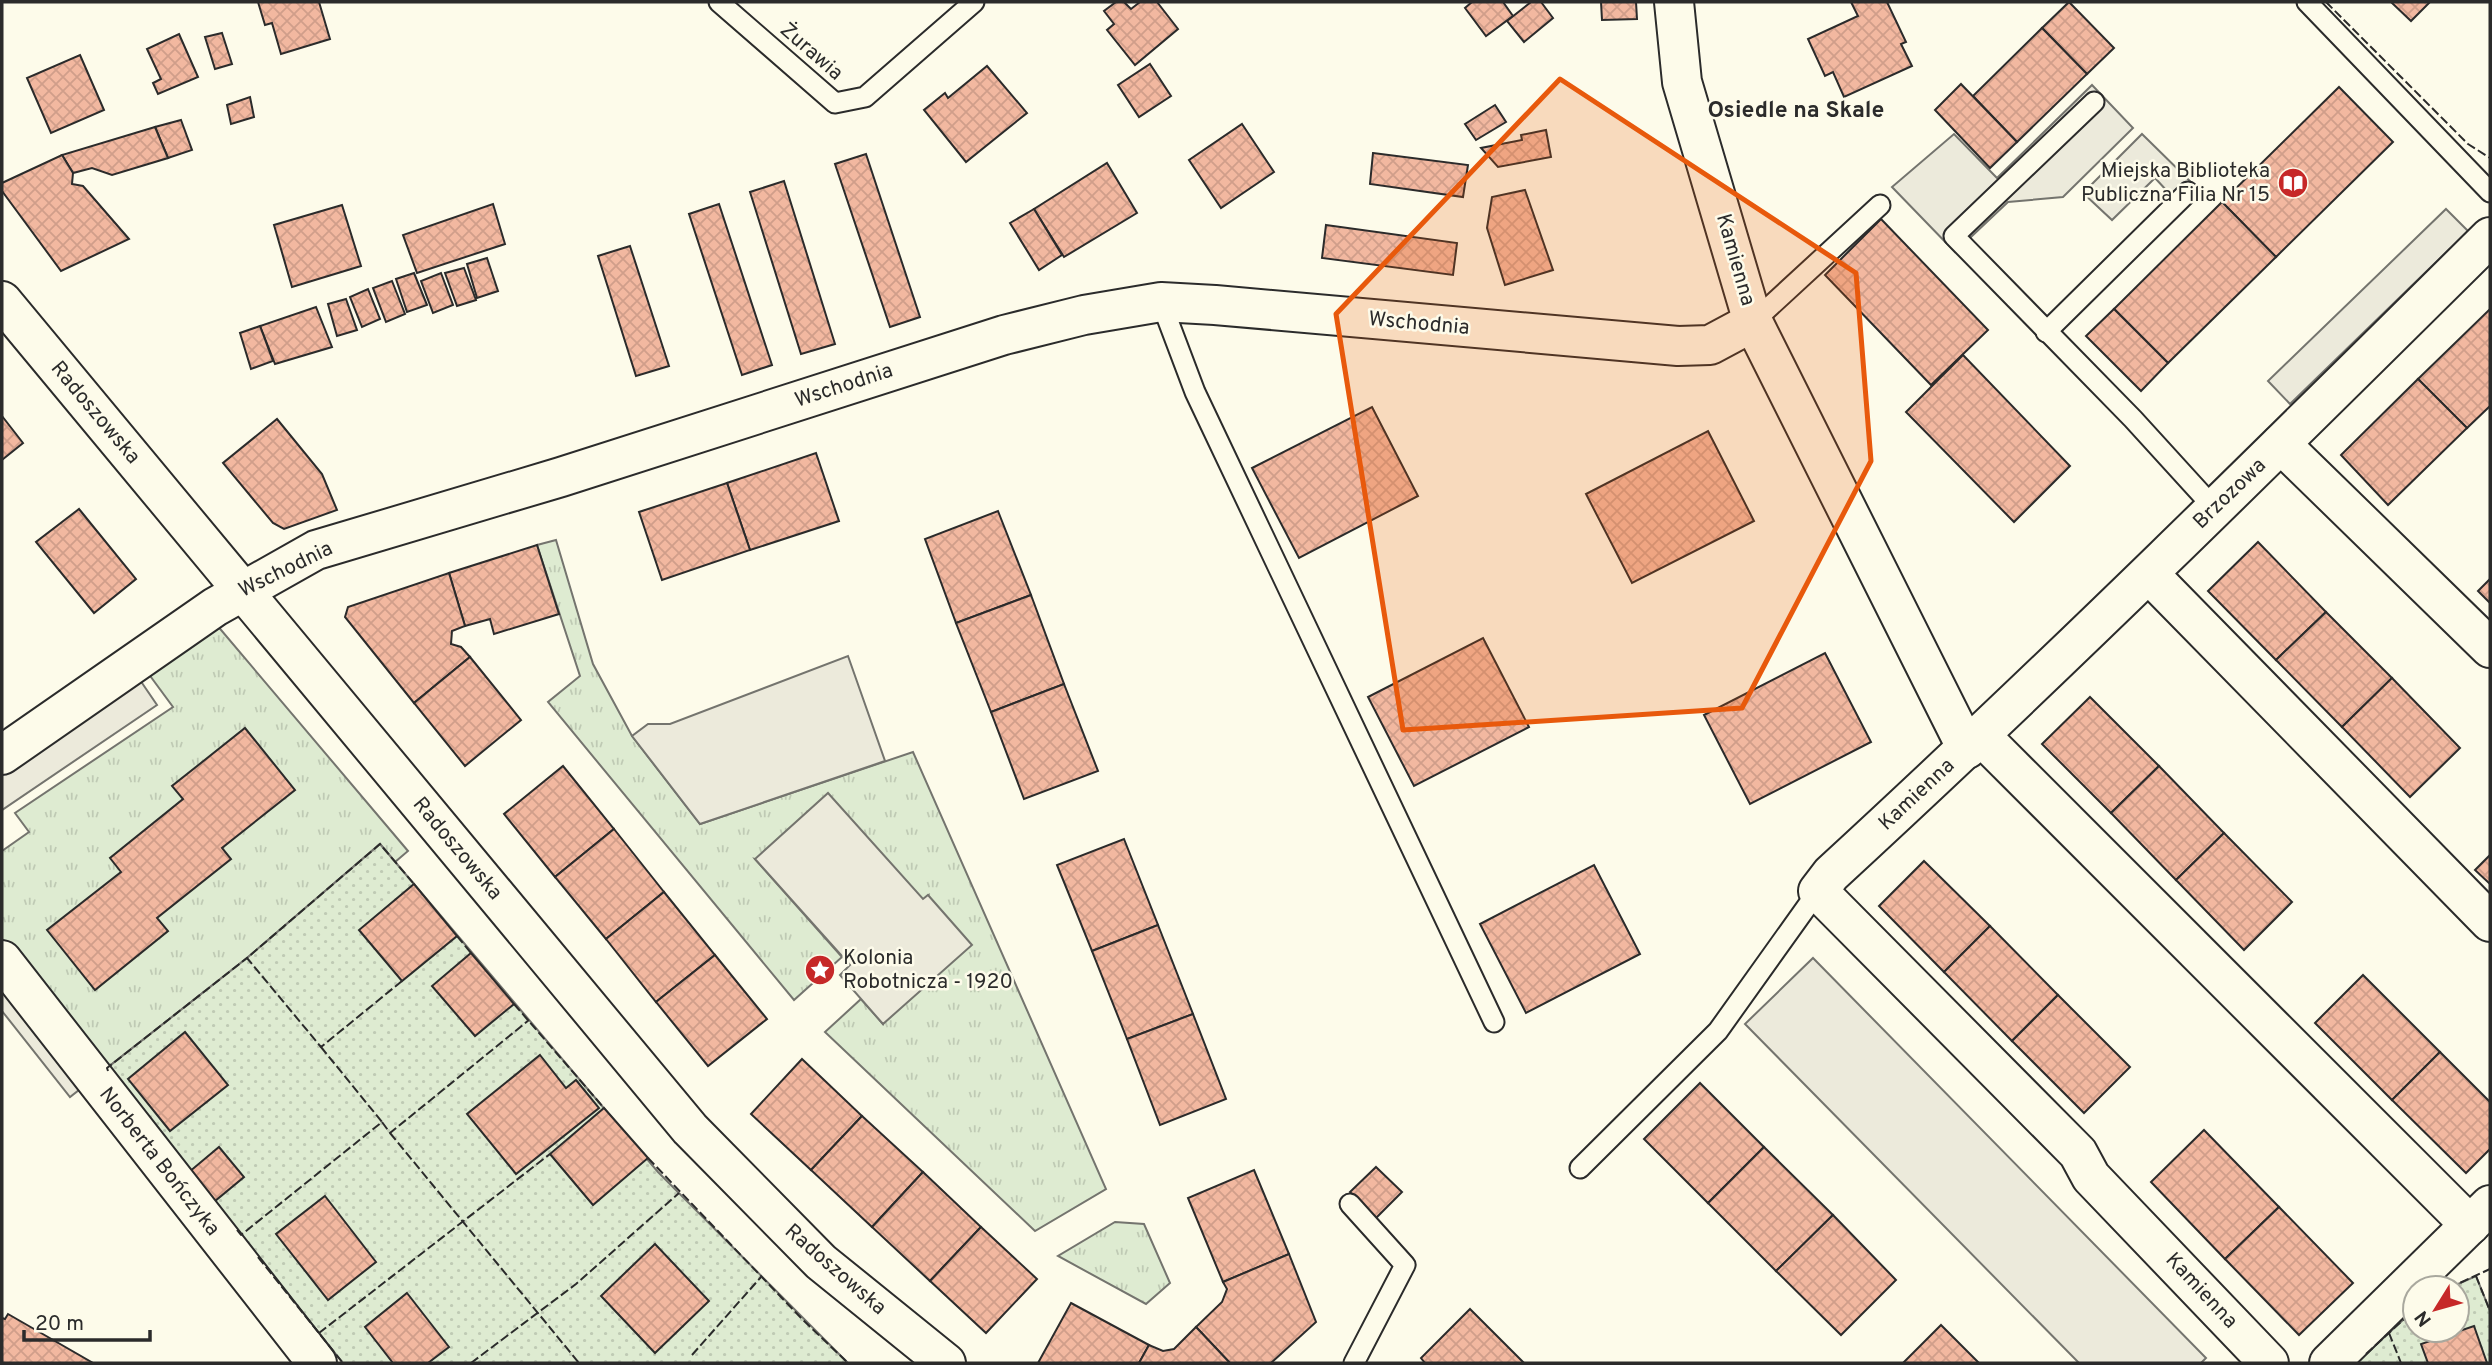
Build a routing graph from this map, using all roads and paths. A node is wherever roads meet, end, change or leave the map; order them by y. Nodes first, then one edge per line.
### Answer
1 (719, 2) edge
2 (974, 2) edge
3 (1674, 2) edge
4 (2306, 2) edge
5 (2094, 102) dead end
6 (2188, 192) dead end
7 (2490, 192) edge
8 (1880, 205) dead end
9 (2490, 237) edge
10 (2, 302) edge
11 (1161, 302) junction
12 (1753, 322) junction
13 (2046, 332) junction
14 (2281, 444) junction
15 (2215, 509) junction
16 (2149, 574) junction
17 (242, 590) junction
18 (2490, 648) edge
19 (1974, 743) junction
20 (2, 755) edge
21 (1818, 891) junction
22 (2490, 922) edge
23 (2, 960) edge
24 (1494, 1023) dead end
25 (1580, 1168) dead end
26 (1350, 1204) dead end
27 (2480, 1215) edge
28 (317, 1363) edge
29 (946, 1363) edge
30 (1354, 1363) edge
31 (2269, 1363) edge
32 (2329, 1363) edge

1 - 2 lane, Żurawia
3 - 12 street, Kamienna
4 - 7 lane
5 - 13 lane
6 - 13 lane
8 - 12 lane
9 - 14 street, Brzozowa
10 - 17 street, Radoszowska
11 - 12 street, Wschodnia
11 - 17 street, Wschodnia
11 - 24 lane
12 - 19 street, Kamienna
13 - 15 lane
14 - 15 street, Brzozowa
14 - 18 street
15 - 16 street, Brzozowa
16 - 19 street, Brzozowa
16 - 22 street
17 - 20 street, Wschodnia
17 - 29 street, Radoszowska
19 - 21 street, Kamienna
19 - 27 street
21 - 25 lane
21 - 31 street, Kamienna
23 - 28 street, Norberta Bończyka
26 - 30 lane
27 - 32 street

